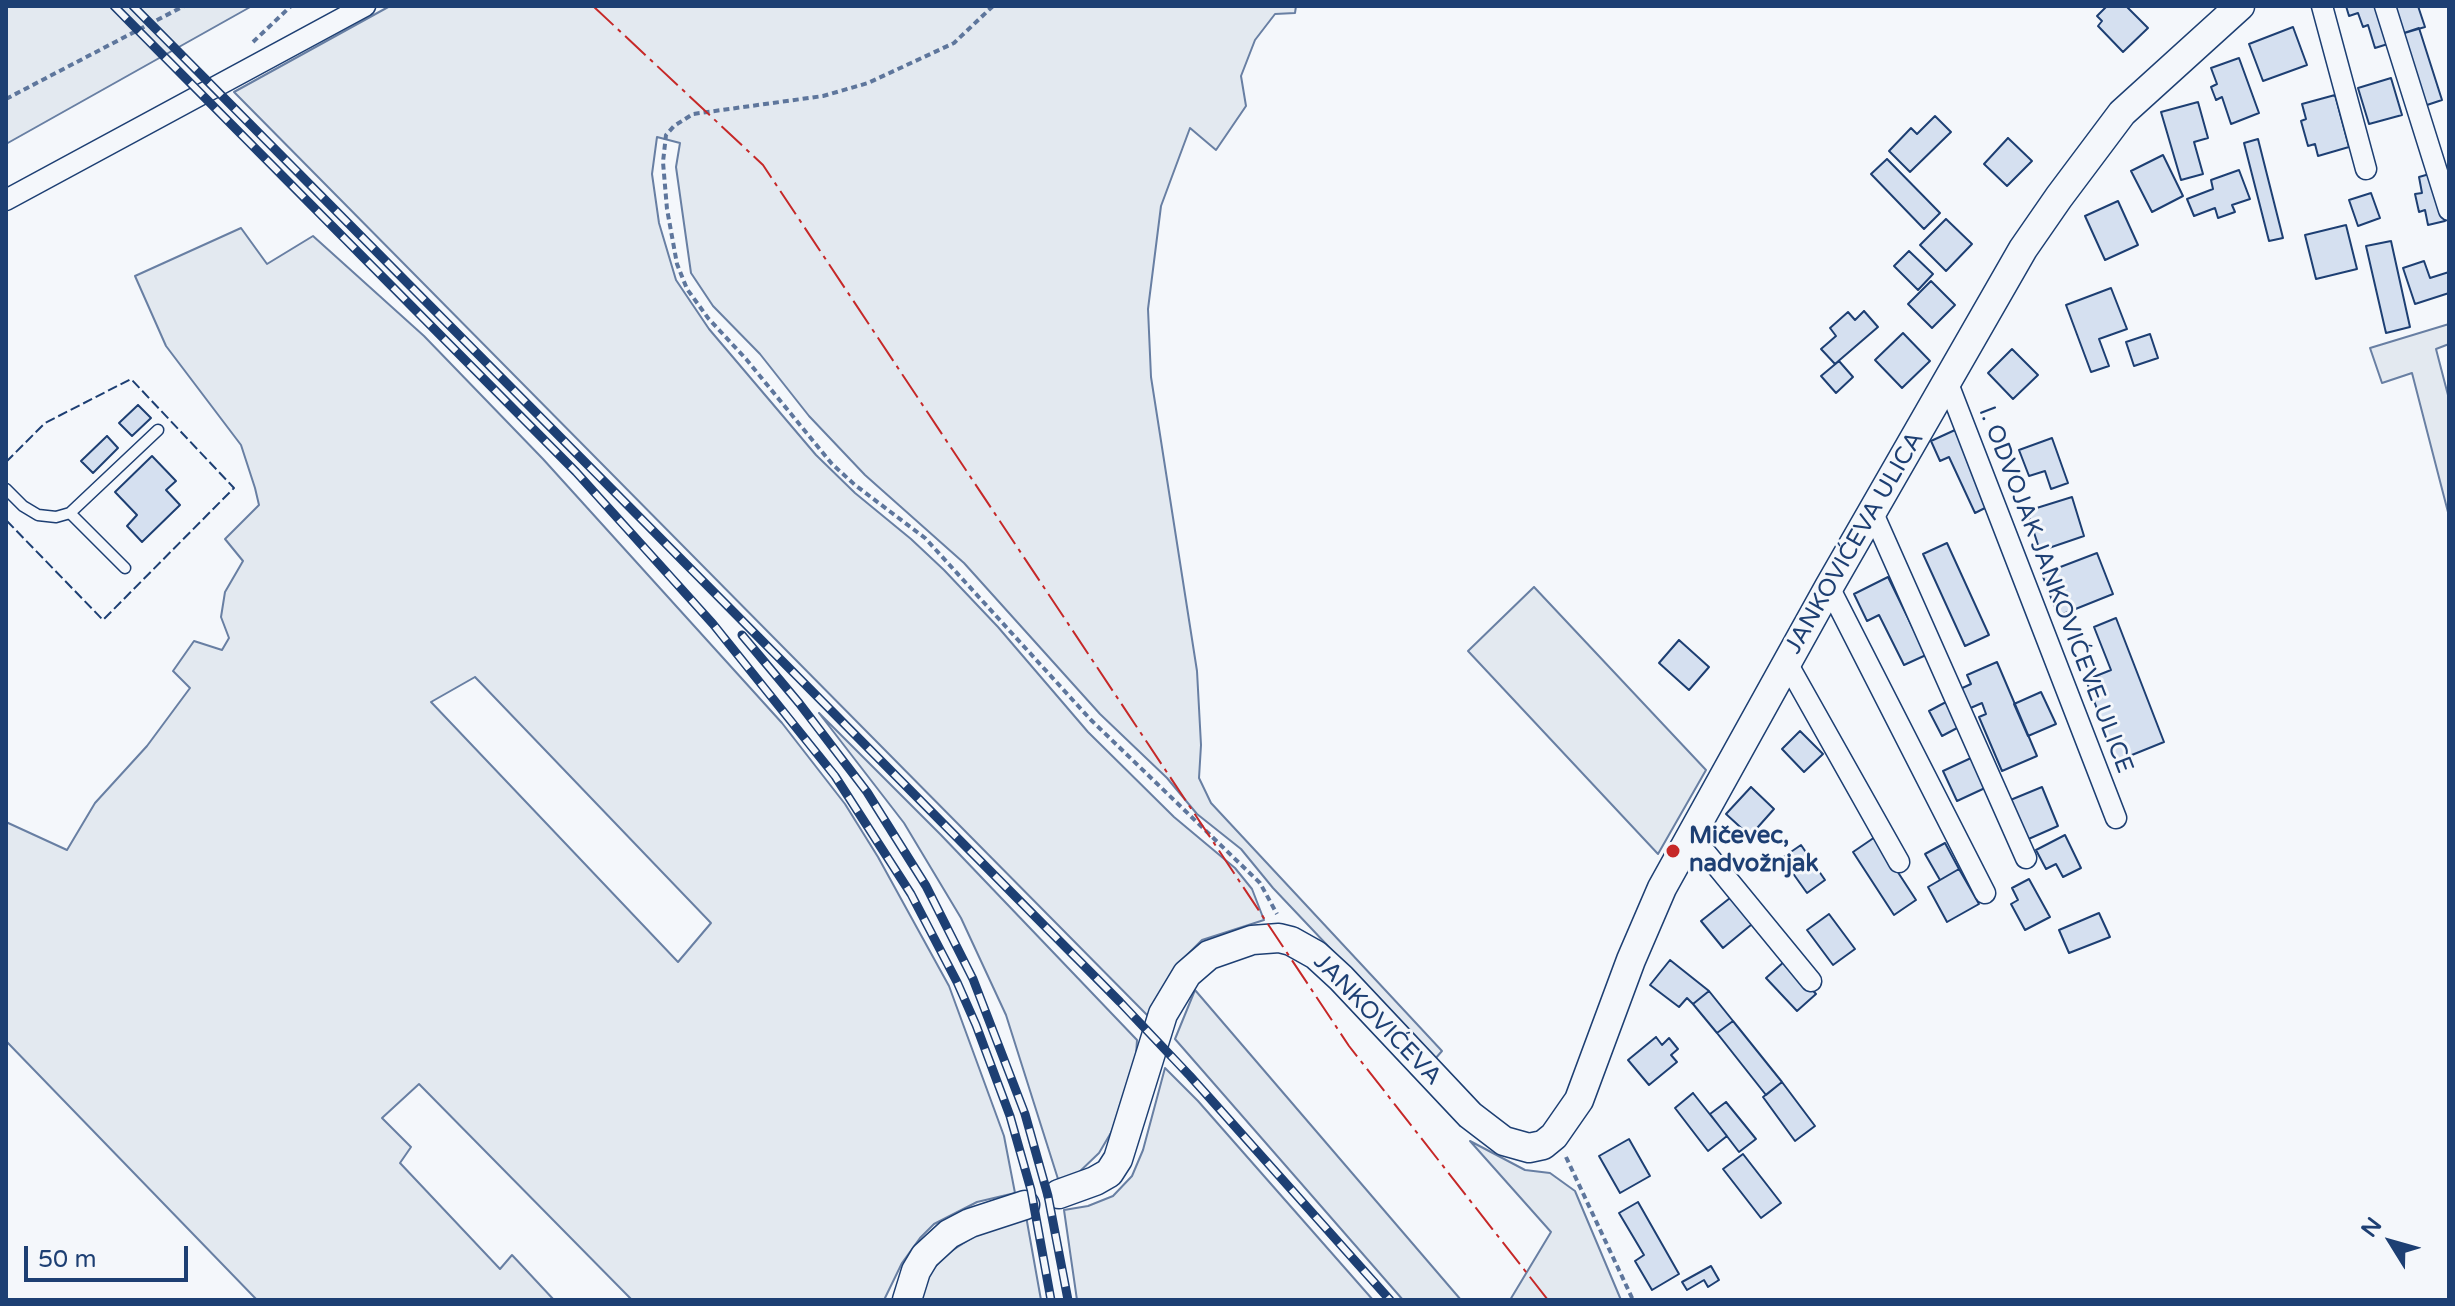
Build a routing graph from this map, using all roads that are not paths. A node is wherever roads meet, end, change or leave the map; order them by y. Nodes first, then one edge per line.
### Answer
1 (365, 6) edge
2 (2240, 6) edge
3 (2322, 6) edge
4 (2385, 6) edge
5 (2366, 169) dead end
6 (6, 200) edge
7 (2449, 210) edge
8 (1947, 381) junction
9 (158, 430) dead end
10 (6, 489) edge
11 (1872, 511) junction
12 (70, 513) junction
13 (125, 568) dead end
14 (1829, 587) junction
15 (1787, 663) junction
16 (2116, 818) dead end
17 (1692, 836) junction
18 (2026, 858) dead end
19 (1899, 862) dead end
20 (1985, 893) dead end
21 (1811, 981) dead end
22 (1554, 1136) joint
23 (1059, 1194) dead end
24 (1025, 1205) dead end
25 (907, 1300) edge

1 - 6 street
2 - 8 main road, JANKOVIĆEVA ULICA
3 - 5 street
4 - 7 street
8 - 11 main road, JANKOVIĆEVA ULICA
8 - 16 street, I. ODVOJAK JANKOVIĆEVE ULICE
9 - 12 lane
10 - 12 lane
11 - 14 main road, JANKOVIĆEVA ULICA
11 - 18 street
12 - 13 lane
14 - 15 main road, JANKOVIĆEVA ULICA
14 - 20 street
15 - 17 main road, JANKOVIĆEVA ULICA
15 - 19 street
17 - 21 street
17 - 22 main road, JANKOVIĆEVA ULICA
22 - 23 main road, JANKOVIĆEVA
24 - 25 main road

